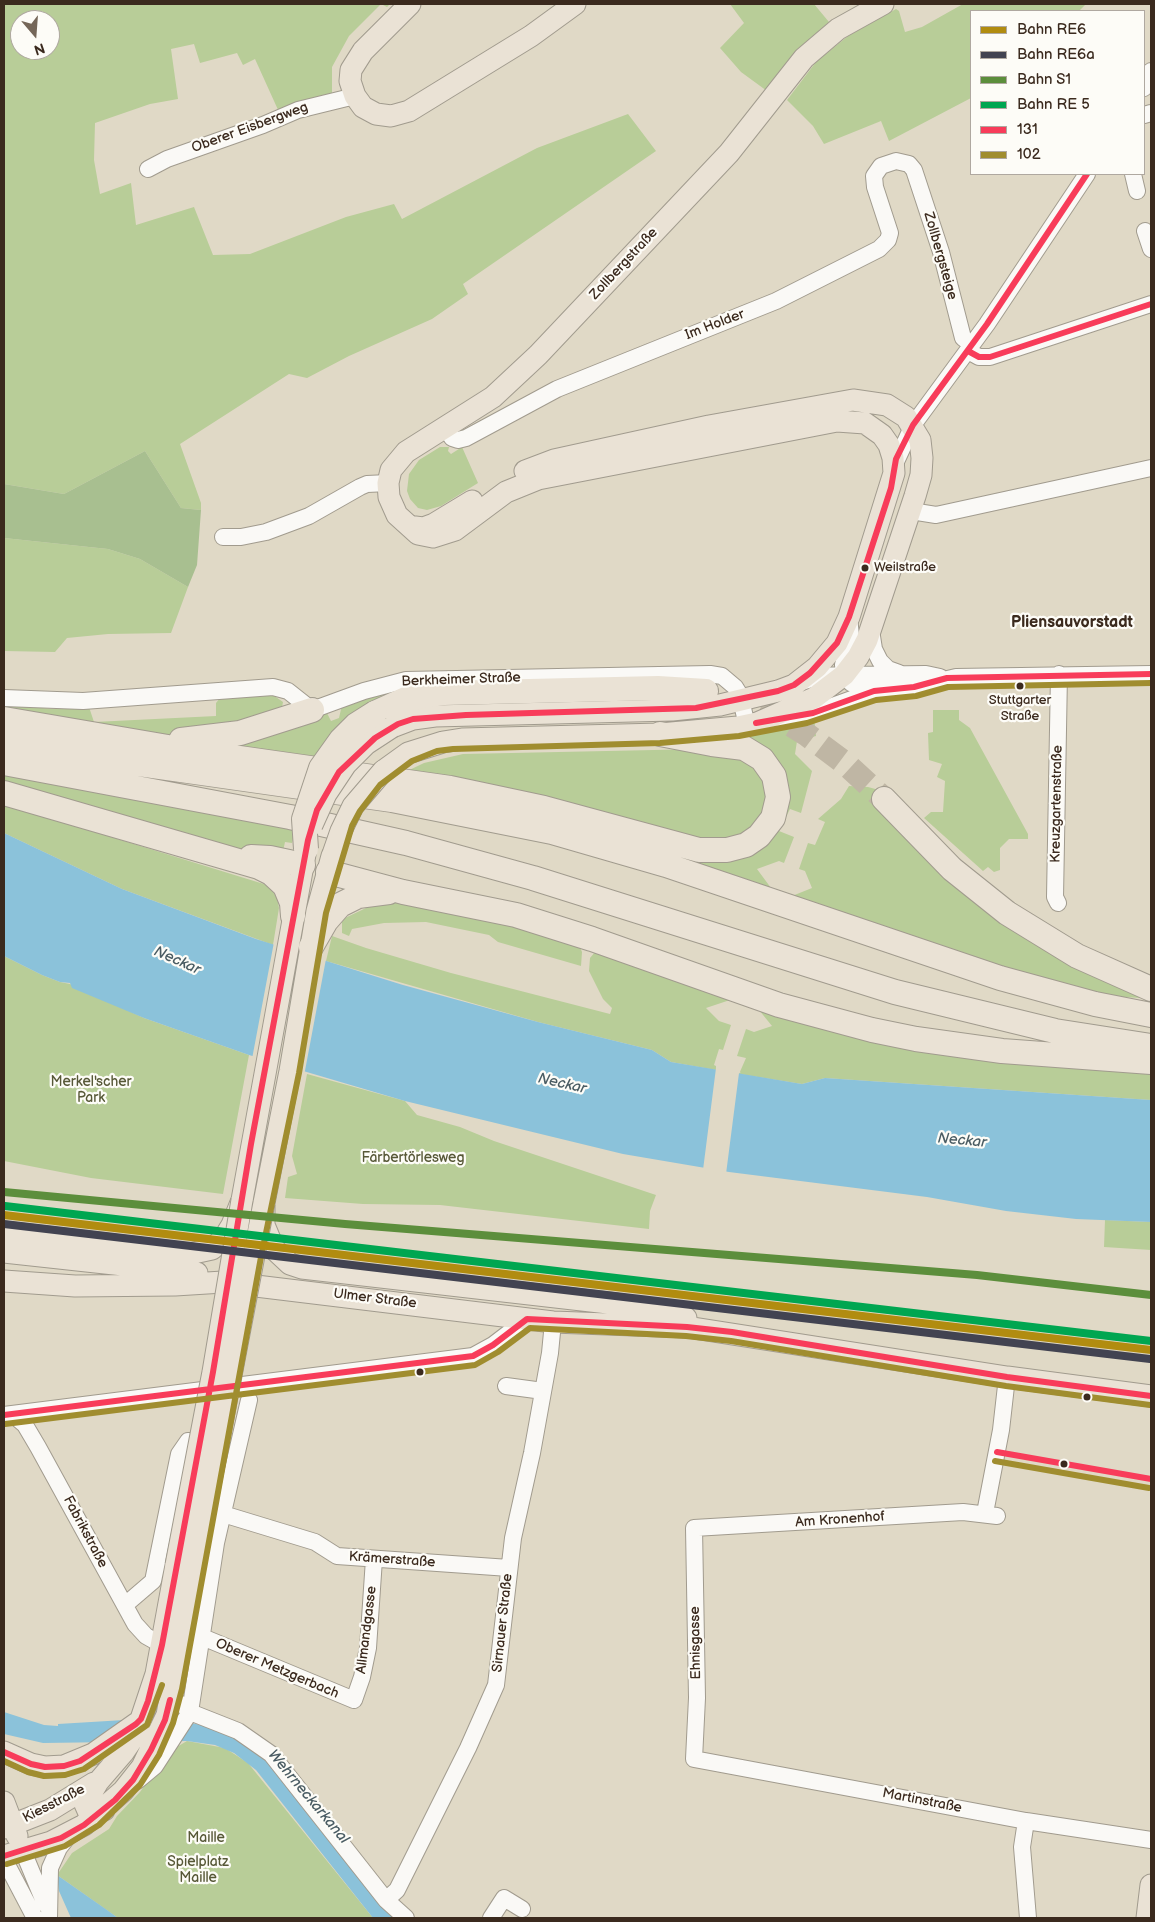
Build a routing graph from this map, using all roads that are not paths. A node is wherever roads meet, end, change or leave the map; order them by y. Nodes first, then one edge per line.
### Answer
1 (410, 4) edge
2 (575, 4) edge
3 (883, 4) edge
4 (1151, 71) edge
5 (1145, 86) edge
6 (355, 96) junction
7 (909, 164) joint
8 (148, 169) dead end
9 (1086, 175) edge
10 (1133, 175) edge
11 (1137, 191) dead end
12 (1145, 230) dead end
13 (1151, 249) edge
14 (1151, 304) edge
15 (970, 348) junction
16 (913, 425) junction
17 (445, 427) junction
18 (894, 466) junction
19 (1151, 468) edge
20 (388, 483) junction
21 (911, 511) junction
22 (404, 522) junction
23 (223, 537) dead end
24 (849, 617) junction
25 (871, 630) junction
26 (902, 674) junction
27 (1059, 674) junction
28 (1151, 674) edge
29 (844, 675) junction
30 (947, 678) junction
31 (794, 685) junction
32 (706, 691) tunnel mouth
33 (874, 691) junction
34 (4, 698) edge
35 (741, 700) junction
36 (312, 710) junction
37 (4, 719) edge
38 (384, 720) junction
39 (752, 724) junction
40 (660, 734) junction
41 (4, 741) edge
42 (136, 742) junction
43 (4, 763) edge
44 (4, 792) edge
45 (884, 799) tunnel mouth
46 (229, 856) junction
47 (318, 859) junction
48 (403, 892) junction
49 (1058, 903) dead end
50 (294, 908) junction
51 (323, 914) junction
52 (311, 947) joint
53 (1151, 989) edge
54 (1151, 1015) edge
55 (1151, 1046) edge
56 (1151, 1062) edge
57 (242, 1200) junction
58 (264, 1203) junction
59 (4, 1232) edge
60 (4, 1252) edge
61 (4, 1281) edge
62 (223, 1282) junction
63 (526, 1318) junction
64 (553, 1322) junction
65 (732, 1332) junction
66 (1007, 1377) junction
67 (506, 1386) dead end
68 (543, 1391) junction
69 (1151, 1396) edge
70 (249, 1400) dead end
71 (8, 1414) edge
72 (238, 1447) junction
73 (222, 1514) junction
74 (694, 1528) joint
75 (374, 1559) junction
76 (185, 1567) junction
77 (510, 1568) junction
78 (125, 1606) junction
79 (200, 1636) junction
80 (162, 1645) junction
81 (354, 1700) joint
82 (176, 1717) junction
83 (121, 1742) junction
84 (4, 1752) edge
85 (694, 1759) joint
86 (102, 1777) junction
87 (4, 1802) edge
88 (104, 1810) junction
89 (1026, 1821) junction
90 (8, 1826) edge
91 (72, 1832) junction
92 (1151, 1840) edge
93 (15, 1852) edge
94 (1151, 1885) edge
95 (4, 1888) edge
96 (386, 1900) junction
97 (26, 1902) junction
98 (522, 1909) dead end
99 (45, 1910) edge
100 (406, 1918) edge
101 (491, 1918) edge
102 (1028, 1918) edge
103 (1147, 1918) edge

1 - 6 main road
2 - 6 main road
3 - 17 main road, Zollbergstraße
4 - 5 street
6 - 8 street, Oberer Eisbergweg
7 - 15 street, Zollbergsteige
7 - 17 street, Im Holder
9 - 15 street
10 - 11 street
12 - 13 street
14 - 15 street
15 - 16 street
16 - 18 street
16 - 21 main road
16 - 22 main road
17 - 20 main road, Zollbergstraße
18 - 22 main road
18 - 24 main road
19 - 21 street
20 - 22 main road
20 - 23 street
21 - 25 main road
24 - 29 street
24 - 31 main road
25 - 26 street
25 - 29 main road
26 - 29 street
26 - 30 street
27 - 28 street
27 - 30 street
27 - 49 street, Kreuzgartenstraße
29 - 31 street
29 - 33 street
29 - 39 main road
30 - 33 street
31 - 35 main road
32 - 38 highway
33 - 39 street
34 - 36 street
35 - 36 street, Berkheimer Straße
35 - 38 main road
35 - 39 street, Berkheimer Straße
36 - 42 highway
37 - 42 highway
38 - 47 main road, bridge
38 - 47 highway, bridge
39 - 40 main road
40 - 42 highway
40 - 47 main road, bridge
41 - 54 highway
43 - 55 highway
44 - 46 highway
45 - 53 highway
46 - 47 highway
46 - 50 highway
47 - 48 highway
47 - 50 main road
47 - 51 main road
48 - 51 highway
48 - 56 highway
50 - 57 main road
51 - 52 highway
52 - 58 main road
57 - 59 main road, bridge
57 - 76 main road, bridge
58 - 65 main road, bridge
58 - 76 main road, bridge
60 - 62 main road, Ulmer Straße
61 - 62 main road, Ulmer Straße
62 - 63 main road, Ulmer Straße
63 - 64 main road, Ulmer Straße
63 - 71 street
64 - 65 main road, Ulmer Straße
64 - 68 street, Sirnauer Straße
65 - 66 main road
66 - 69 main road
66 - 74 street, Am Kronenhof
67 - 68 street
68 - 77 street, Sirnauer Straße
70 - 72 street
71 - 78 street, Fabrikstraße
72 - 73 street
72 - 78 street
73 - 75 street, Krämerstraße
73 - 79 street
74 - 85 street, Ehnisgasse
75 - 77 street, Krämerstraße
75 - 81 street, Allmandgasse
76 - 80 main road
76 - 82 main road
77 - 96 street, Sirnauer Straße
78 - 80 street, Fabrikstraße
79 - 81 street, Oberer Metzgerbach
79 - 82 street
80 - 83 main road
82 - 88 main road
82 - 96 street
83 - 84 main road
83 - 86 main road, Kiesstraße
85 - 89 street, Martinstraße
86 - 88 main road, Kiesstraße
86 - 90 main road, Kiesstraße
87 - 90 main road
88 - 91 main road
89 - 92 street, Martinstraße
89 - 102 street
90 - 93 main road
91 - 93 main road
91 - 99 street
93 - 97 street
93 - 99 street
94 - 103 main road
95 - 97 street
96 - 100 street
97 - 99 street
98 - 101 street

